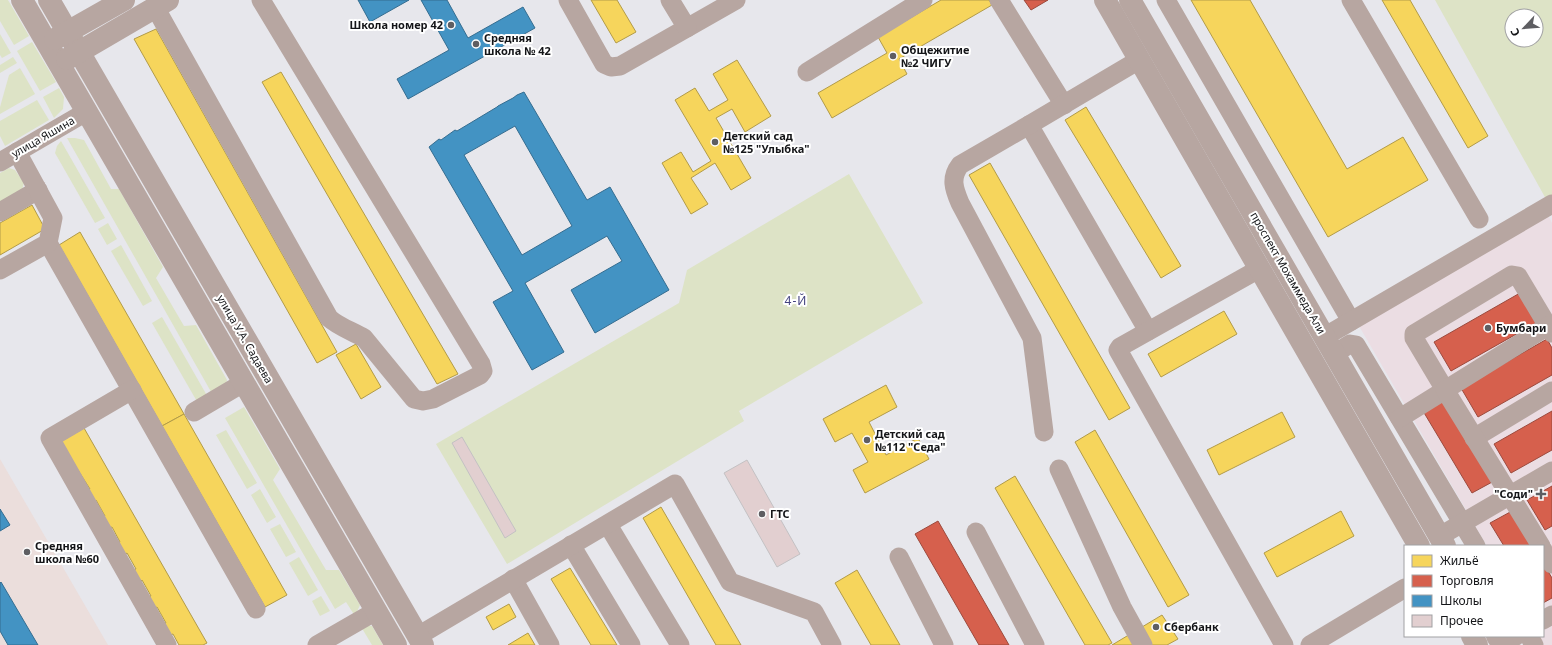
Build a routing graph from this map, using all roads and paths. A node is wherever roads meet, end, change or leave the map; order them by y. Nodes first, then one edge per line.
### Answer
1 (22, 0) edge
2 (49, 0) edge
3 (124, 0) edge
4 (261, 0) edge
5 (568, 0) edge
6 (670, 0) edge
7 (736, 0) edge
8 (923, 0) edge
9 (999, 0) edge
10 (1105, 0) edge
11 (1130, 0) edge
12 (1166, 0) edge
13 (1352, 0) edge
14 (162, 4) edge
15 (687, 28) junction
16 (67, 32) junction
17 (47, 44) junction
18 (78, 52) junction
19 (1139, 60) junction
20 (59, 64) junction
21 (807, 72) dead end
22 (1064, 105) junction
23 (86, 112) junction
24 (1029, 125) junction
25 (17, 152) junction
26 (0, 162) edge
27 (38, 190) junction
28 (1552, 204) edge
29 (0, 212) edge
30 (1479, 219) dead end
31 (48, 243) junction
32 (1259, 269) junction
33 (0, 270) edge
34 (1351, 321) junction
35 (1550, 330) edge
36 (1148, 331) junction
37 (1329, 345) junction
38 (244, 383) junction
39 (132, 390) junction
40 (1445, 390) junction
41 (1552, 391) edge
42 (194, 412) dead end
43 (1400, 418) junction
44 (1044, 432) dead end
45 (1474, 438) junction
46 (1059, 469) dead end
47 (1552, 471) edge
48 (1510, 496) junction
49 (1462, 523) junction
50 (608, 525) junction
51 (976, 532) dead end
52 (1442, 541) edge
53 (571, 545) junction
54 (1418, 545) edge
55 (1475, 545) edge
56 (1540, 545) edge
57 (1544, 551) edge
58 (899, 557) dead end
59 (1552, 564) edge
60 (513, 580) junction
61 (1404, 589) edge
62 (256, 609) dead end
63 (376, 611) junction
64 (420, 641) edge
65 (167, 645) edge
66 (317, 645) edge
67 (396, 645) edge
68 (550, 645) edge
69 (631, 645) edge
70 (680, 645) edge
71 (832, 645) edge
72 (944, 645) edge
73 (1035, 645) edge
74 (1143, 645) edge
75 (1284, 645) edge
76 (1310, 645) edge

1 - 17 main road
2 - 16 main road, улица У.А. Садаева
3 - 16 main road
4 - 14 street
5 - 15 street
6 - 15 street
7 - 15 street
8 - 21 street
9 - 22 street
10 - 19 main road, проспект Мохаммеда Али
11 - 37 main road, проспект Мохаммеда Али
12 - 34 street
13 - 30 street
14 - 18 main road
16 - 17 main road
16 - 18 main road, улица У.А. Садаева
17 - 20 main road
18 - 20 main road
18 - 64 main road, улица У.А. Садаева
19 - 22 street
19 - 32 main road, проспект Мохаммеда Али
20 - 23 main road
22 - 24 street
23 - 25 street, улица Яшина
23 - 38 main road
24 - 36 street
24 - 44 street
25 - 26 street, улица Яшина
25 - 27 street
27 - 29 street
27 - 31 street
28 - 34 street
31 - 33 street
31 - 39 street
32 - 36 street
32 - 54 main road, проспект Мохаммеда Али
34 - 37 street
35 - 40 street
35 - 40 street
36 - 75 street
37 - 43 street
37 - 52 main road, проспект Мохаммеда Али
38 - 42 street
38 - 63 main road
39 - 62 street
39 - 65 street
40 - 43 street
40 - 45 street
41 - 45 street
43 - 49 street
45 - 48 street
46 - 74 street
47 - 48 street
48 - 49 street
48 - 56 street
49 - 52 street
49 - 55 street
50 - 53 street
50 - 70 street
50 - 71 street
51 - 73 street
53 - 60 street
53 - 69 street
57 - 59 street
58 - 72 street
60 - 64 street
60 - 68 street
61 - 76 street
63 - 66 street
63 - 67 main road

